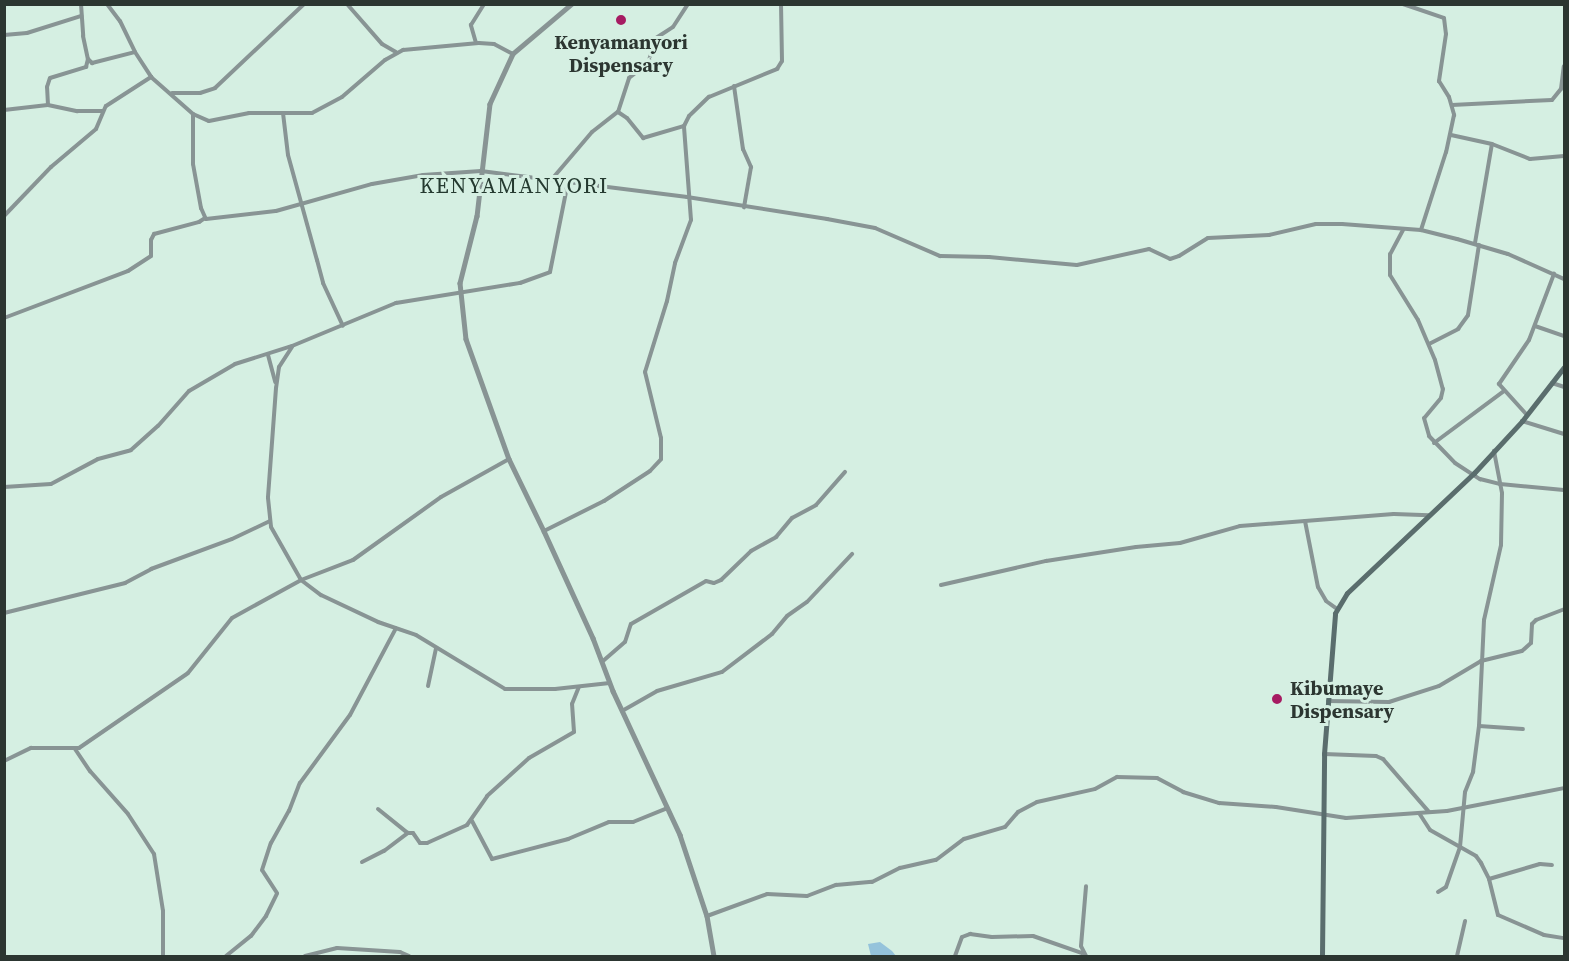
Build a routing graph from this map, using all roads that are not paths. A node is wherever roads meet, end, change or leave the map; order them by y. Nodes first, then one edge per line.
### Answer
1 (81, 4) edge
2 (107, 4) edge
3 (304, 4) edge
4 (347, 4) edge
5 (484, 4) edge
6 (572, 4) edge
7 (688, 4) edge
8 (781, 4) edge
9 (1402, 4) edge
10 (81, 16) junction
11 (4, 35) edge
12 (476, 43) junction
13 (135, 52) junction
14 (397, 52) junction
15 (513, 54) junction
16 (88, 59) junction
17 (1564, 66) edge
18 (151, 77) junction
19 (734, 86) junction
20 (171, 93) junction
21 (48, 105) junction
22 (1452, 105) junction
23 (4, 110) edge
24 (103, 111) junction
25 (618, 111) junction
26 (283, 113) junction
27 (192, 114) junction
28 (684, 126) junction
29 (1451, 135) junction
30 (1492, 144) junction
31 (1564, 156) edge
32 (481, 171) junction
33 (551, 180) junction
34 (568, 182) junction
35 (687, 197) junction
36 (302, 203) junction
37 (744, 207) junction
38 (4, 216) edge
39 (205, 218) junction
40 (1403, 230) junction
41 (1421, 230) junction
42 (1477, 244) junction
43 (1554, 274) junction
44 (1564, 279) edge
45 (460, 291) junction
46 (4, 318) edge
47 (343, 326) junction
48 (1535, 326) junction
49 (1564, 336) edge
50 (1429, 344) junction
51 (292, 346) junction
52 (268, 355) junction
53 (1564, 367) edge
54 (1552, 382) junction
55 (1564, 387) edge
56 (276, 388) junction
57 (1504, 391) junction
58 (1527, 415) junction
59 (1522, 422) junction
60 (1564, 434) edge
61 (1434, 443) junction
62 (1494, 451) junction
63 (509, 459) junction
64 (845, 472) dead end
65 (1474, 473) junction
66 (1500, 484) junction
67 (4, 487) edge
68 (1564, 490) edge
69 (1429, 515) junction
70 (270, 521) junction
71 (1305, 521) junction
72 (544, 531) junction
73 (852, 554) dead end
74 (301, 580) junction
75 (941, 585) dead end
76 (1337, 609) junction
77 (1564, 609) edge
78 (4, 613) edge
79 (396, 628) junction
80 (436, 648) junction
81 (603, 661) junction
82 (1481, 662) junction
83 (610, 683) junction
84 (428, 686) dead end
85 (579, 686) junction
86 (1327, 701) junction
87 (622, 711) junction
88 (1479, 726) junction
89 (1523, 729) dead end
90 (75, 749) junction
91 (1324, 754) junction
92 (4, 761) edge
93 (1564, 789) edge
94 (1465, 807) junction
95 (667, 808) junction
96 (378, 809) dead end
97 (1430, 812) junction
98 (1419, 813) junction
99 (1323, 815) junction
100 (472, 821) junction
101 (408, 833) junction
102 (1460, 847) junction
103 (362, 862) dead end
104 (1552, 865) dead end
105 (1489, 879) junction
106 (1086, 886) dead end
107 (1438, 892) dead end
108 (707, 916) junction
109 (1466, 921) dead end
110 (1564, 938) edge
111 (1084, 955) edge
112 (163, 957) edge
113 (226, 957) edge
114 (305, 957) edge
115 (409, 957) edge
116 (714, 957) edge
117 (955, 957) edge
118 (1322, 957) edge
119 (1457, 957) edge

1 - 10 street
2 - 13 street
3 - 20 street
4 - 14 street
5 - 12 street
6 - 15 street
7 - 25 street
8 - 19 street
9 - 22 street
10 - 11 street
10 - 16 street
12 - 14 street
12 - 15 street
13 - 16 street
13 - 18 street
14 - 26 street
15 - 32 street
16 - 21 street
17 - 22 street
18 - 20 street
18 - 24 street
19 - 28 street
19 - 37 street
20 - 27 street
21 - 23 street
21 - 24 street
22 - 29 street
24 - 38 street
25 - 28 street
25 - 33 street
26 - 27 street
26 - 36 street
27 - 39 street
28 - 35 street
29 - 30 street
29 - 41 street
30 - 31 street
30 - 42 street
32 - 33 street
32 - 36 street
32 - 45 street
33 - 34 street
34 - 35 street
34 - 45 street
35 - 37 street
35 - 72 street
36 - 39 street
36 - 47 street
37 - 40 street
39 - 46 street
40 - 41 street
40 - 50 street
41 - 42 street
42 - 43 street
42 - 50 street
43 - 44 street
43 - 48 street
45 - 47 street
45 - 63 street
47 - 51 street
48 - 49 street
48 - 57 street
50 - 61 street
51 - 52 street
51 - 56 street
52 - 56 street
52 - 67 street
53 - 54 main road
54 - 55 street
54 - 58 main road
56 - 70 street
57 - 58 street
57 - 61 street
58 - 59 main road
59 - 60 street
59 - 62 main road
61 - 65 street
62 - 65 main road
62 - 66 street
63 - 72 street
63 - 74 street
64 - 81 street
65 - 66 street
65 - 69 main road
66 - 68 street
66 - 82 street
69 - 71 street
69 - 76 main road
70 - 74 street
70 - 78 street
71 - 75 street
71 - 76 street
72 - 81 street
73 - 87 street
74 - 79 street
74 - 90 street
76 - 86 main road
77 - 82 street
79 - 80 street
79 - 113 street
80 - 84 street
80 - 85 street
81 - 83 street
82 - 86 street
82 - 88 street
83 - 85 street
83 - 87 street
85 - 100 street
86 - 91 main road
87 - 95 street
88 - 89 street
88 - 94 street
90 - 92 street
90 - 112 street
91 - 97 street
91 - 99 main road
93 - 94 street
94 - 97 street
94 - 102 street
95 - 100 street
95 - 108 street
96 - 101 street
97 - 98 street
98 - 99 street
98 - 102 street
99 - 108 street
99 - 118 main road
100 - 101 street
101 - 103 street
102 - 105 street
102 - 107 street
104 - 105 street
105 - 110 street
106 - 111 street
108 - 116 street
109 - 119 street
111 - 117 street
114 - 115 street

